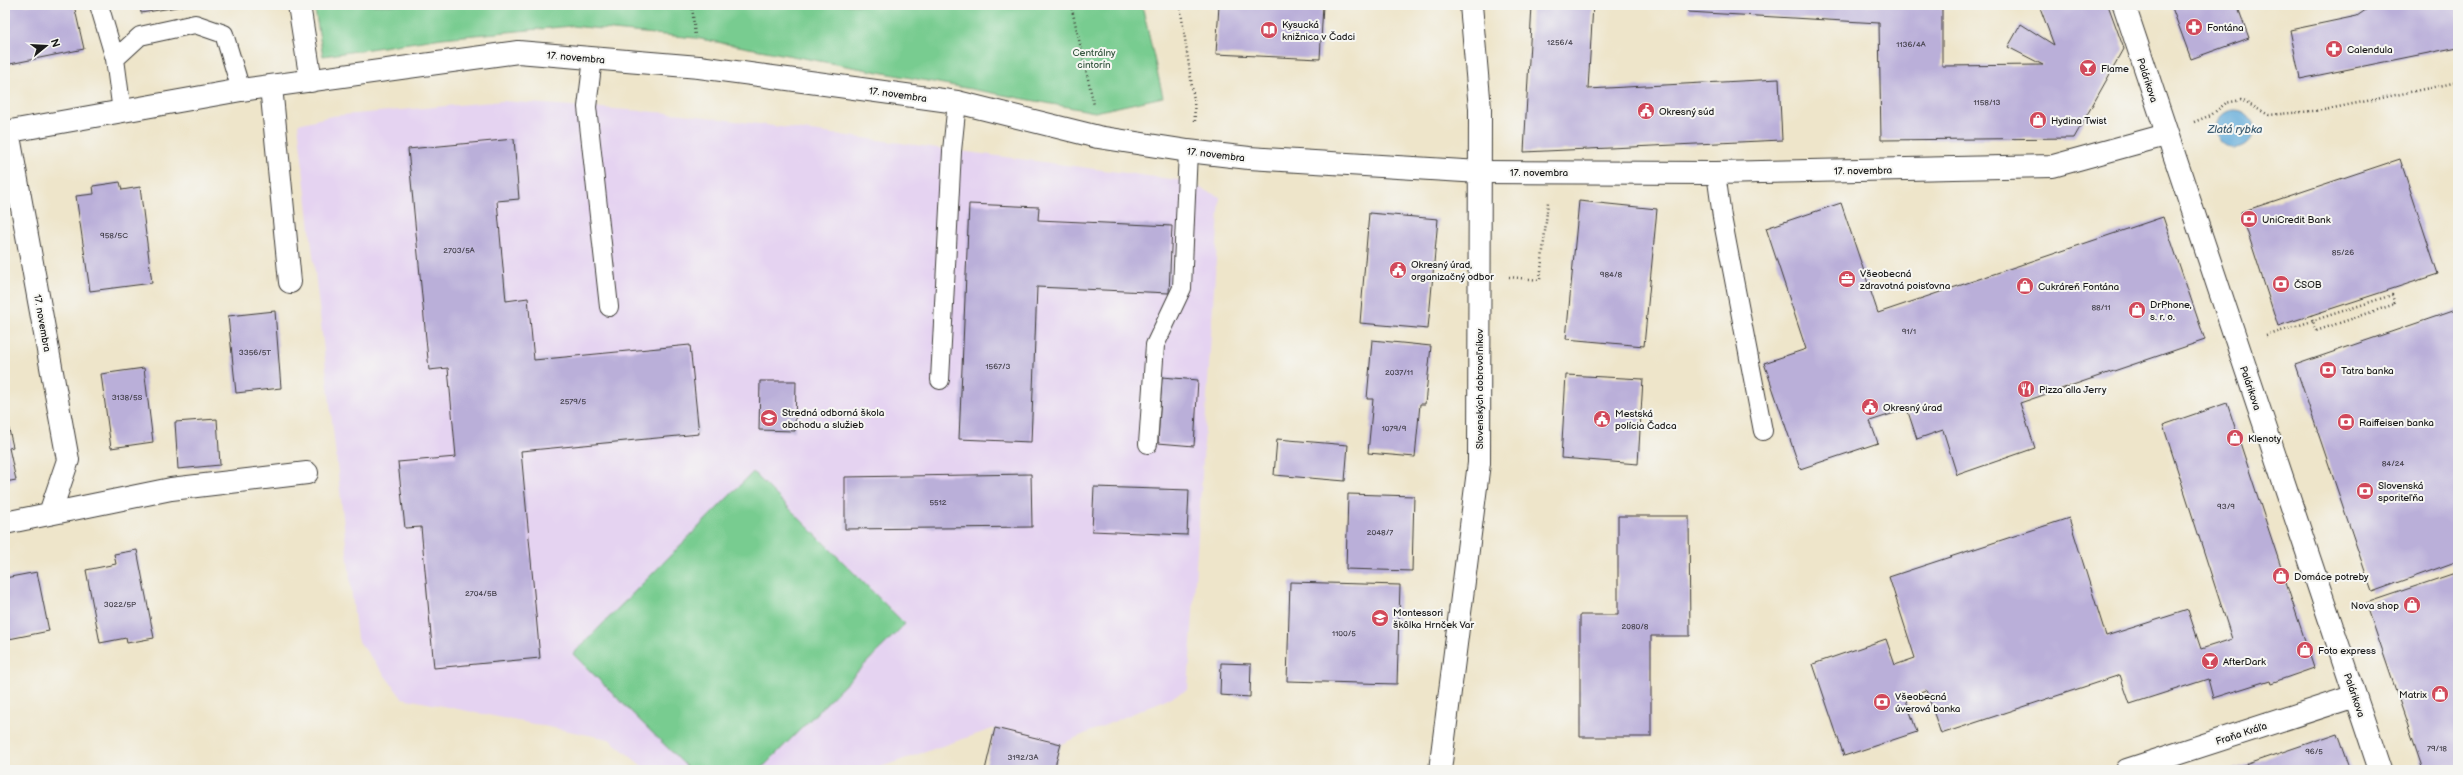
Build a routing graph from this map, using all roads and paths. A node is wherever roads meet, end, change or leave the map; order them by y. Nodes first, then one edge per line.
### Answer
1 (99, 5) edge
2 (298, 5) edge
3 (1072, 5) edge
4 (1180, 5) edge
5 (1471, 5) edge
6 (2124, 5) edge
7 (593, 58) junction
8 (115, 59) junction
9 (311, 81) junction
10 (2458, 82) edge
11 (271, 86) junction
12 (242, 90) junction
13 (957, 102) junction
14 (122, 112) junction
15 (6, 132) edge
16 (2166, 135) junction
17 (1098, 137) junction
18 (1193, 151) junction
19 (1480, 172) junction
20 (1551, 172) junction
21 (1716, 173) junction
22 (1505, 277) dead end
23 (290, 282) dead end
24 (609, 307) dead end
25 (2311, 315) dead end
26 (2237, 345) junction
27 (940, 380) dead end
28 (1763, 431) dead end
29 (1148, 444) dead end
30 (307, 473) dead end
31 (50, 512) junction
32 (5, 523) edge
33 (2355, 696) junction
34 (1440, 770) edge
35 (2127, 770) edge
36 (2380, 770) edge

1 - 8 lane
2 - 9 street
3 - 17 path
4 - 18 path
5 - 19 street, Slovenských dobrovoľníkov
6 - 16 street, Palárikova
7 - 9 street, 17. novembra
7 - 13 street, 17. novembra
7 - 24 lane
8 - 12 lane
8 - 14 lane
9 - 11 street, 17. novembra
10 - 16 path
11 - 12 street, 17. novembra
11 - 23 street
12 - 14 street, 17. novembra
13 - 17 street, 17. novembra
13 - 27 lane
14 - 15 street, 17. novembra
15 - 31 street, 17. novembra
16 - 21 street, 17. novembra
16 - 26 street, Palárikova
17 - 18 street, 17. novembra
18 - 19 street, 17. novembra
18 - 29 lane
19 - 20 street, 17. novembra
19 - 34 street, Slovenských dobrovoľníkov
20 - 21 street, 17. novembra
20 - 22 path
21 - 28 lane
25 - 26 path, bridge
26 - 33 street, Palárikova
30 - 31 street
31 - 32 street
33 - 35 street, Fraňa Kráľa
33 - 36 street, Palárikova

